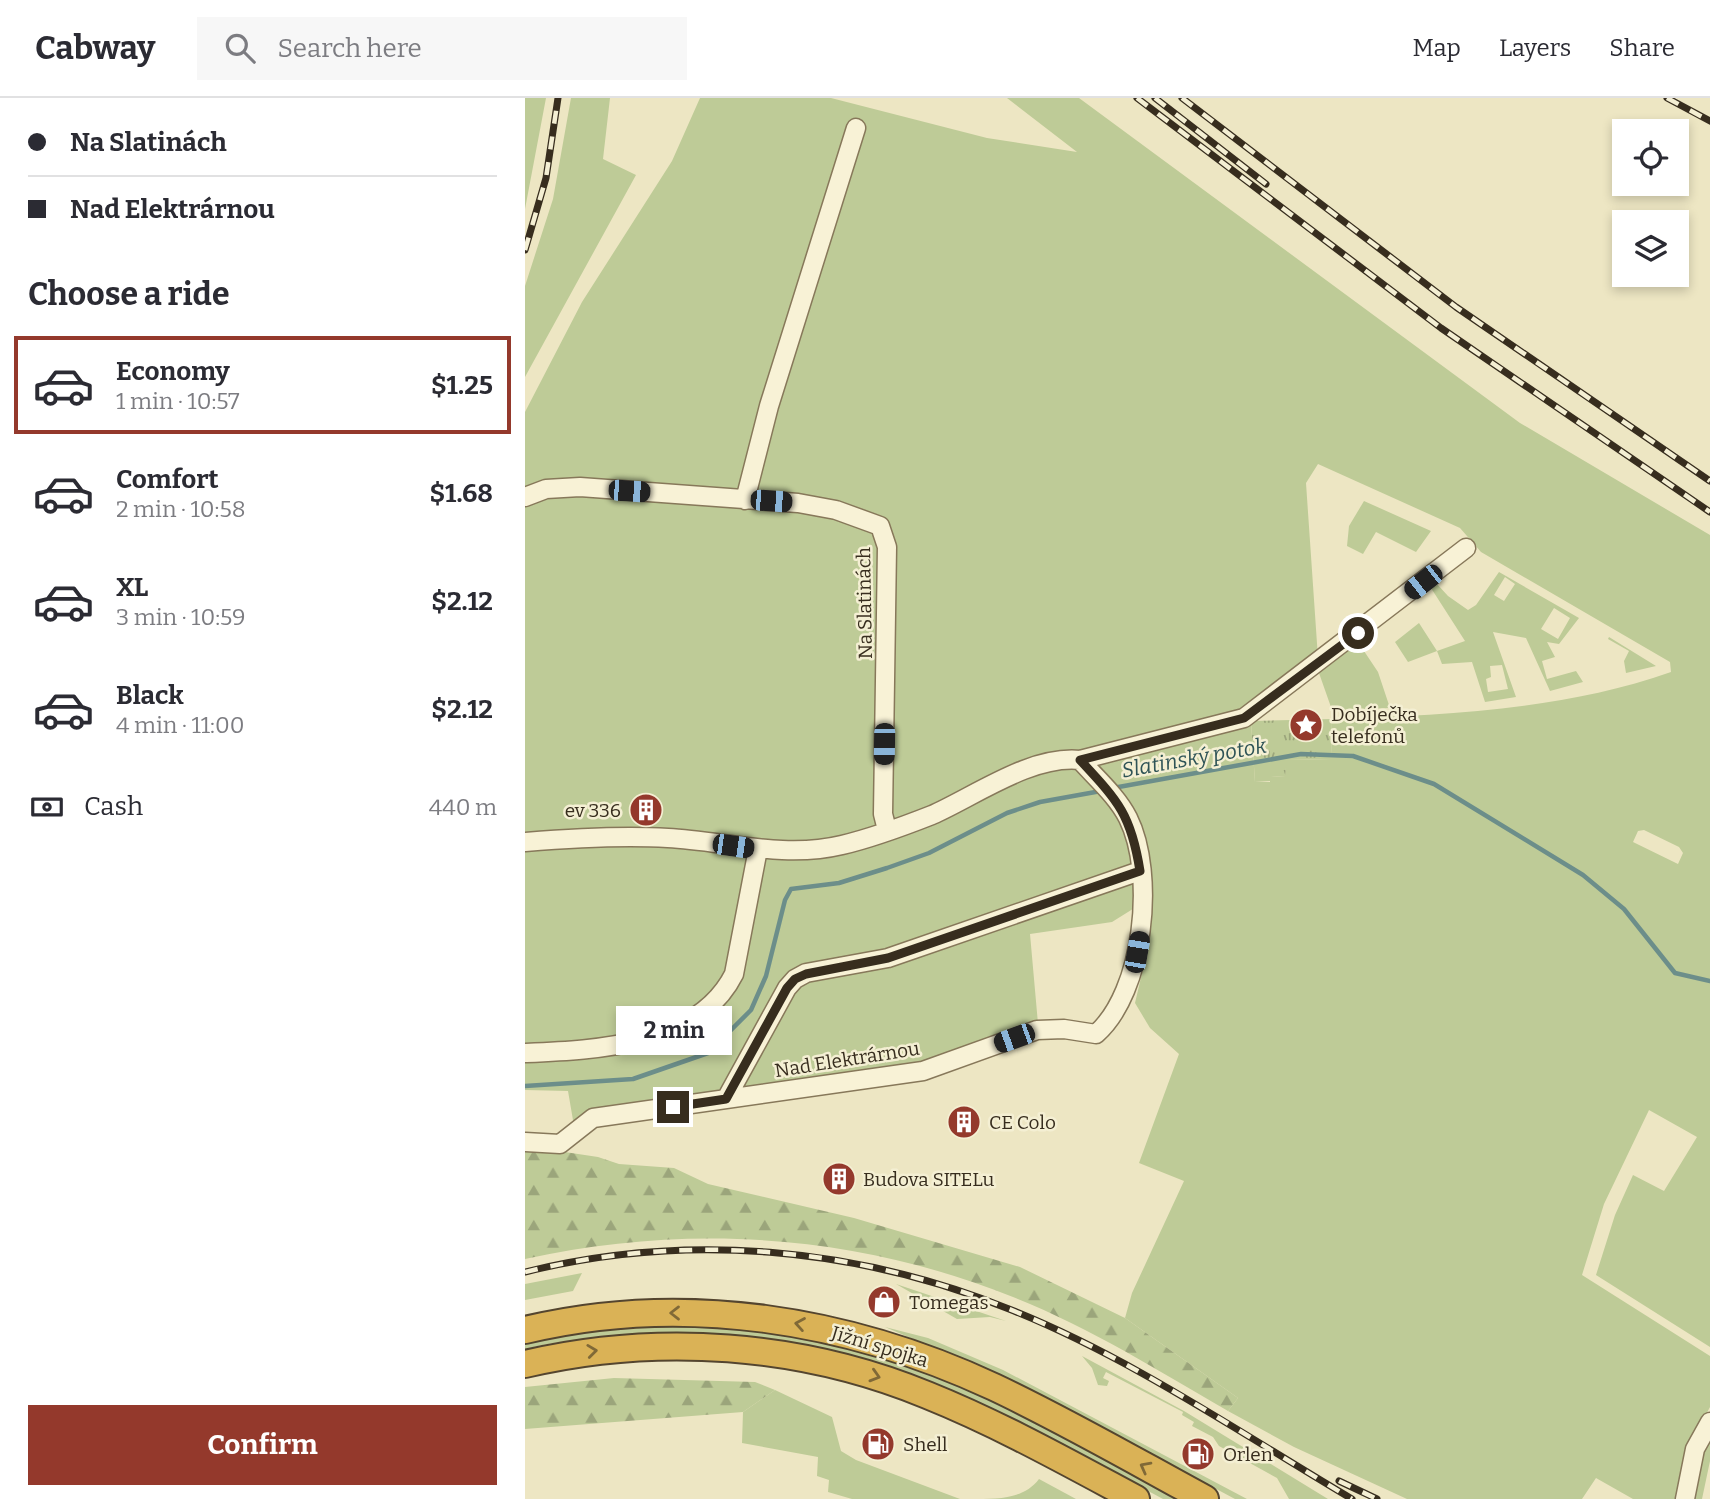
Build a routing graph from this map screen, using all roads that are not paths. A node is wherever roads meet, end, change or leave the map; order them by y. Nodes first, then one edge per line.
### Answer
1 (856, 128) dead end
2 (525, 497) edge
3 (745, 500) junction
4 (1466, 548) dead end
5 (1080, 760) junction
6 (887, 830) junction
7 (525, 842) edge
8 (758, 849) junction
9 (1140, 871) junction
10 (525, 1054) edge
11 (726, 1099) junction
12 (525, 1142) edge
13 (525, 1329) edge
14 (525, 1364) edge
15 (1710, 1422) edge
16 (1136, 1499) edge
17 (1205, 1499) edge
18 (1685, 1499) edge

1 - 3 street
2 - 3 street, Na Slatinách
3 - 6 street, Na Slatinách
4 - 5 street
5 - 6 street
5 - 9 street
6 - 8 street
7 - 8 street
8 - 10 street
9 - 11 street
9 - 11 street, Nad Elektrárnou
11 - 12 street, Nad Elektrárnou
17 -> 13 highway, Jižní spojka
14 -> 16 highway, Jižní spojka
15 - 18 street

